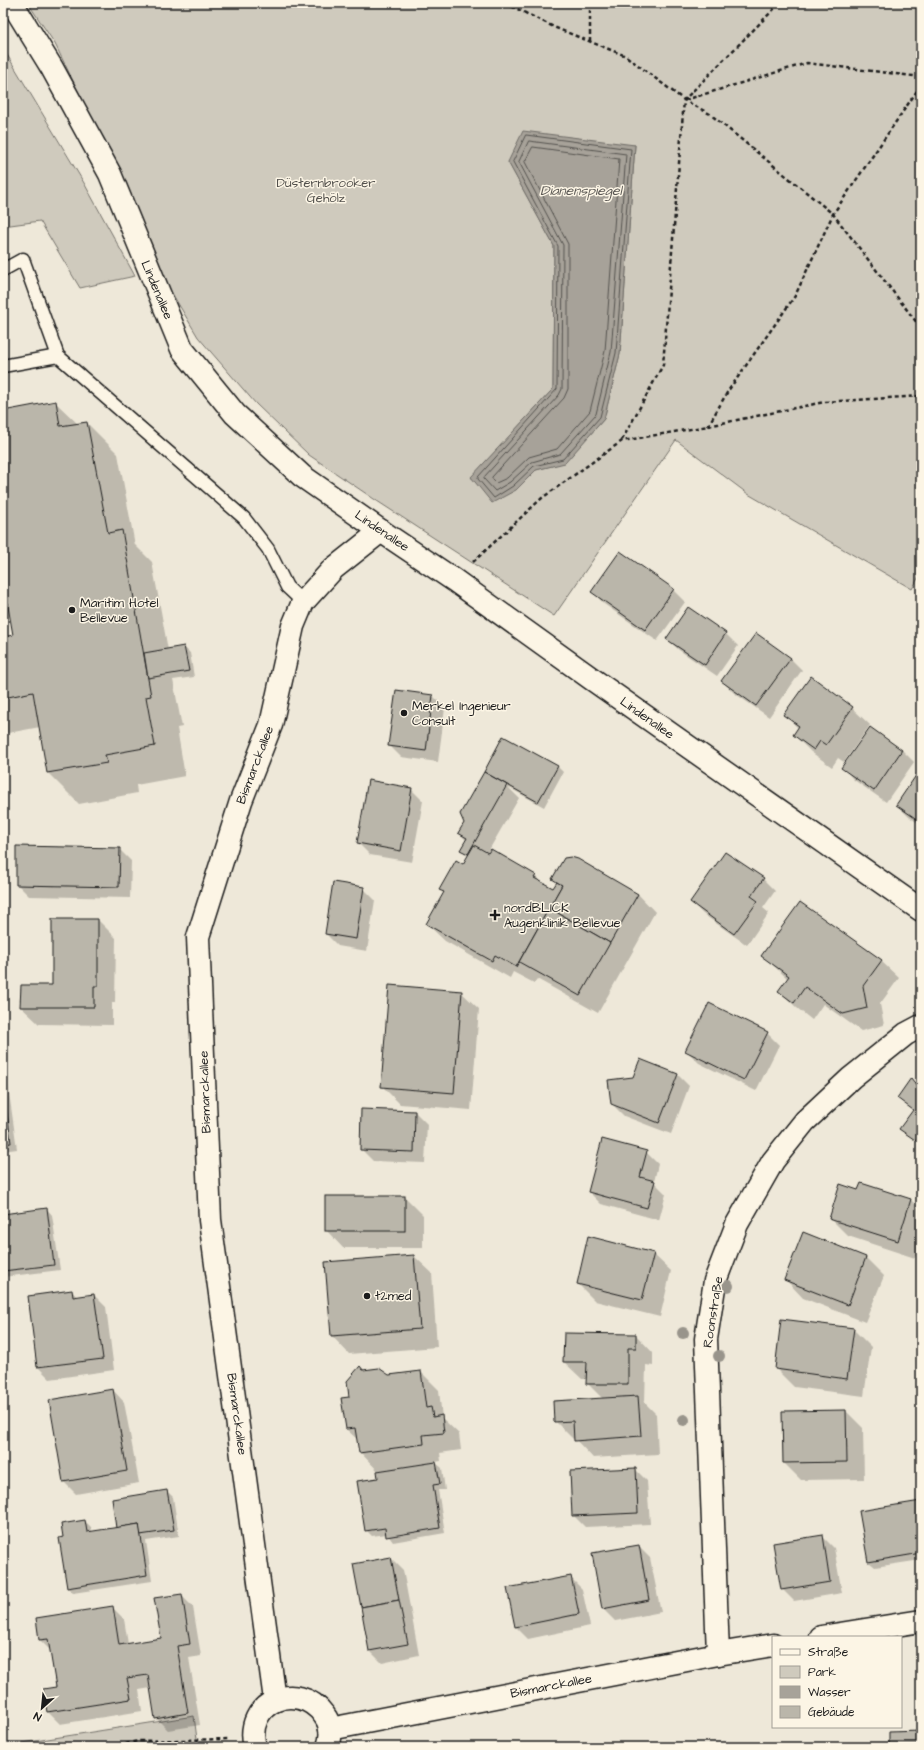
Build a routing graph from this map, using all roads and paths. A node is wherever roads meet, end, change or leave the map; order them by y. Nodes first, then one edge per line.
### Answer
1 (12, 3) edge
2 (505, 3) edge
3 (590, 3) edge
4 (780, 3) edge
5 (590, 42) junction
6 (921, 77) edge
7 (921, 84) edge
8 (684, 100) junction
9 (834, 214) junction
10 (3, 270) edge
11 (921, 328) edge
12 (58, 356) junction
13 (3, 366) edge
14 (921, 396) edge
15 (708, 426) junction
16 (622, 441) junction
17 (381, 531) junction
18 (454, 580) junction
19 (303, 602) junction
20 (921, 910) edge
21 (921, 1026) edge
22 (921, 1621) edge
23 (827, 1636) edge
24 (772, 1645) edge
25 (718, 1654) junction
26 (276, 1700) junction
27 (329, 1738) edge
28 (254, 1743) edge
29 (112, 1747) edge

1 - 17 street, Lindenallee
2 - 5 path
3 - 5 path
4 - 8 path
5 - 8 path
6 - 8 path
7 - 9 path
8 - 9 path
8 - 16 path
9 - 11 path
9 - 15 path
10 - 12 lane
12 - 13 lane
12 - 19 lane
14 - 15 path
15 - 16 path
16 - 18 path
17 - 18 street, Lindenallee
17 - 19 street, Bismarckallee
18 - 20 street, Lindenallee
19 - 26 street, Bismarckallee
21 - 25 street, Roonstraße
22 - 23 street
24 - 25 street, Bismarckallee
25 - 27 street, Bismarckallee
26 - 27 street, Bismarckallee
26 - 28 street, Bismarckallee
28 - 29 path

